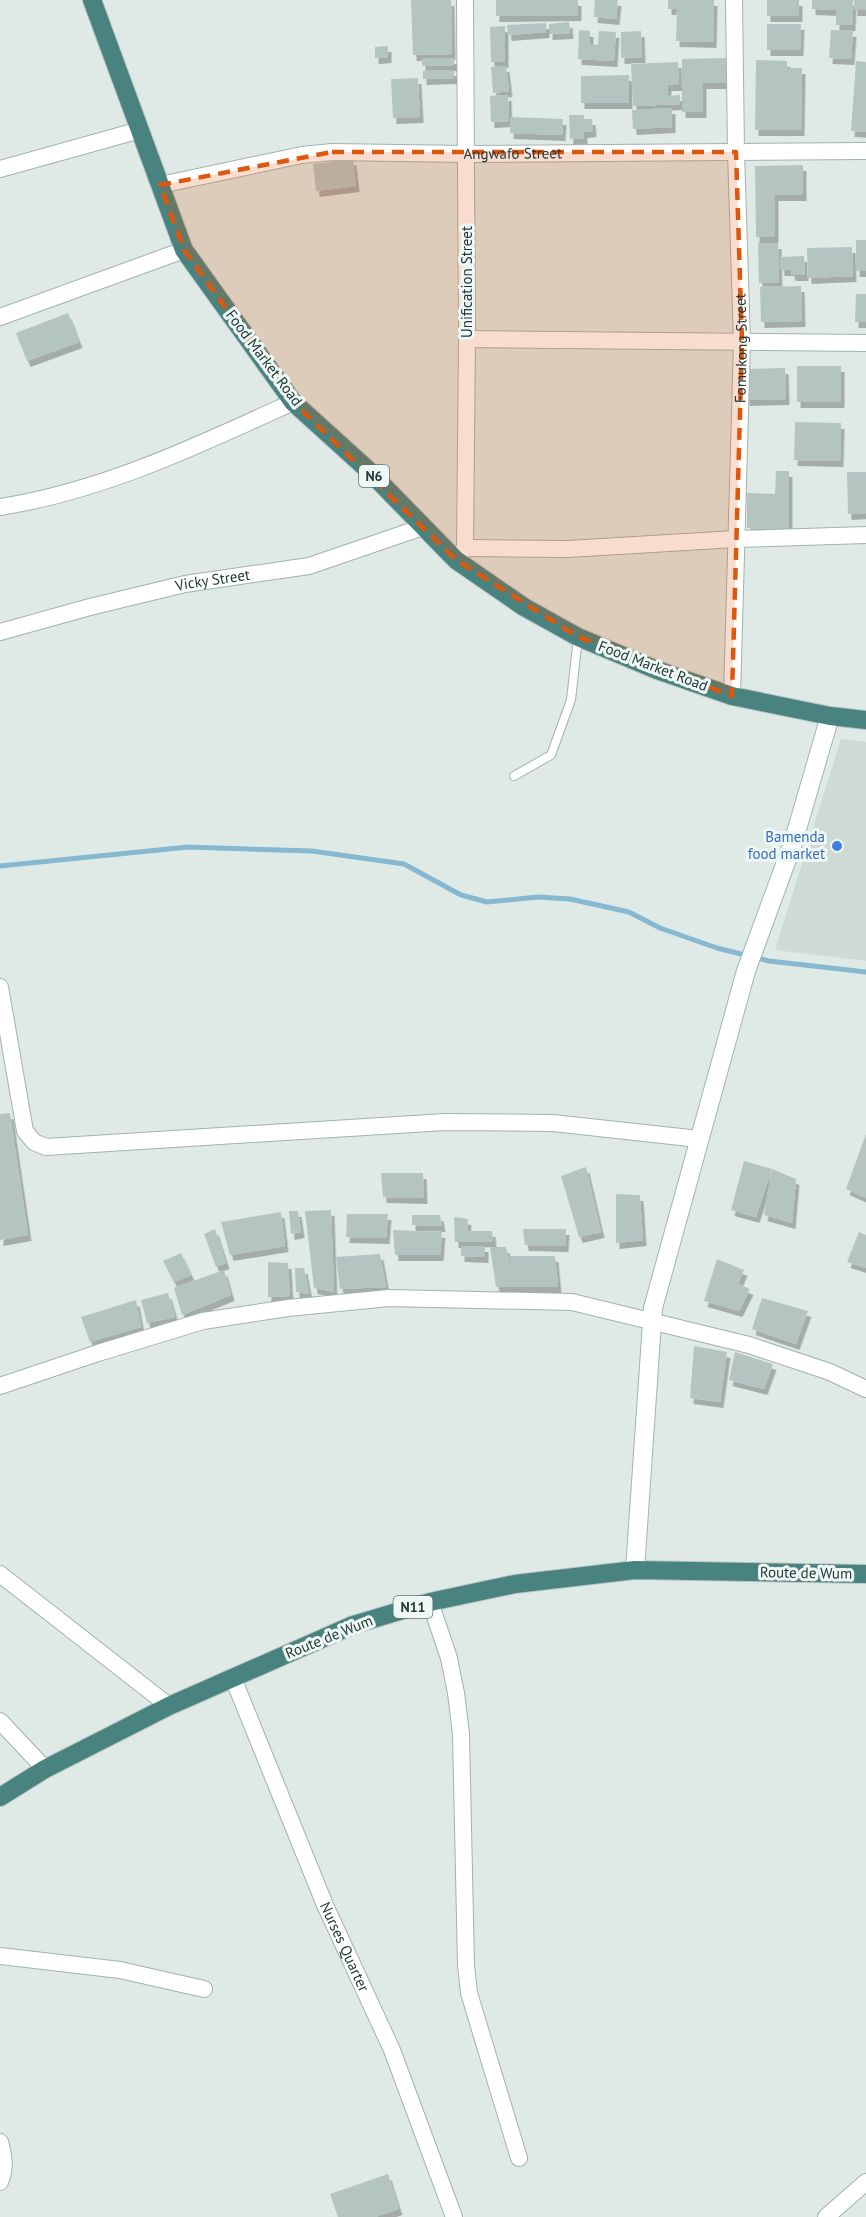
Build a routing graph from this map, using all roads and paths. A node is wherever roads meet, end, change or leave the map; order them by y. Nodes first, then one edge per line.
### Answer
1 (92, 0) edge
2 (465, 0) edge
3 (735, 0) edge
4 (140, 130) junction
5 (866, 151) edge
6 (736, 152) junction
7 (467, 154) junction
8 (0, 169) edge
9 (160, 185) junction
10 (184, 250) junction
11 (0, 317) edge
12 (467, 339) junction
13 (742, 342) junction
14 (866, 343) edge
15 (294, 402) junction
16 (0, 507) edge
17 (423, 527) junction
18 (866, 535) edge
19 (736, 539) junction
20 (461, 554) junction
21 (0, 632) edge
22 (578, 637) junction
23 (732, 696) junction
24 (830, 716) junction
25 (866, 720) edge
26 (513, 776) dead end
27 (0, 987) edge
28 (699, 1139) junction
29 (652, 1322) junction
30 (0, 1386) edge
31 (866, 1389) edge
32 (635, 1570) junction
33 (0, 1574) edge
34 (866, 1574) edge
35 (430, 1602) junction
36 (233, 1678) junction
37 (169, 1706) junction
38 (0, 1721) edge
39 (45, 1768) junction
40 (0, 1797) edge
41 (0, 1956) edge
42 (204, 1989) dead end
43 (0, 2142) edge
44 (519, 2158) dead end
45 (0, 2182) edge
46 (866, 2182) edge
47 (454, 2217) edge
48 (826, 2217) edge

1 - 4 highway, Food Market Road / N6
2 - 7 street, Unification Street
3 - 6 street, Fomukong Street
4 - 8 street
4 - 9 highway, Food Market Road / N6
5 - 6 street, Angwafo Street
6 - 7 street, Angwafo Street
6 - 13 street, Fomukong Street
7 - 9 street, Angwafo Street
7 - 12 street, Unification Street
9 - 10 highway, Food Market Road / N6
10 - 11 street
10 - 15 highway, Food Market Road / N6
12 - 13 street
12 - 20 street, Unification Street
13 - 14 street
13 - 19 street, Fomukong Street
15 - 16 street
15 - 17 highway, Food Market Road / N6
17 - 20 highway, Food Market Road / N6
17 - 21 street, Vicky Street
18 - 19 street
19 - 20 street
19 - 23 street, Fomukong Street
20 - 22 highway, Food Market Road / N6
22 - 23 highway, Food Market Road / N6
22 - 26 lane
23 - 24 highway, Food Market Road / N6
24 - 25 highway, Food Market Road / N6
24 - 28 main road
27 - 28 street
28 - 29 main road
29 - 30 street
29 - 31 street
29 - 32 main road
32 - 34 highway, Route de Wum / N11
32 - 35 highway, Route de Wum / N11
33 - 37 street
35 - 36 highway, Route de Wum / N11
35 - 44 street
36 - 37 highway, Route de Wum / N11
36 - 47 street, Nurses Quarter
37 - 39 highway, Route de Wum / N11
38 - 39 street
39 - 40 highway, Route de Wum / N11
41 - 42 street
43 - 45 street
46 - 48 street

